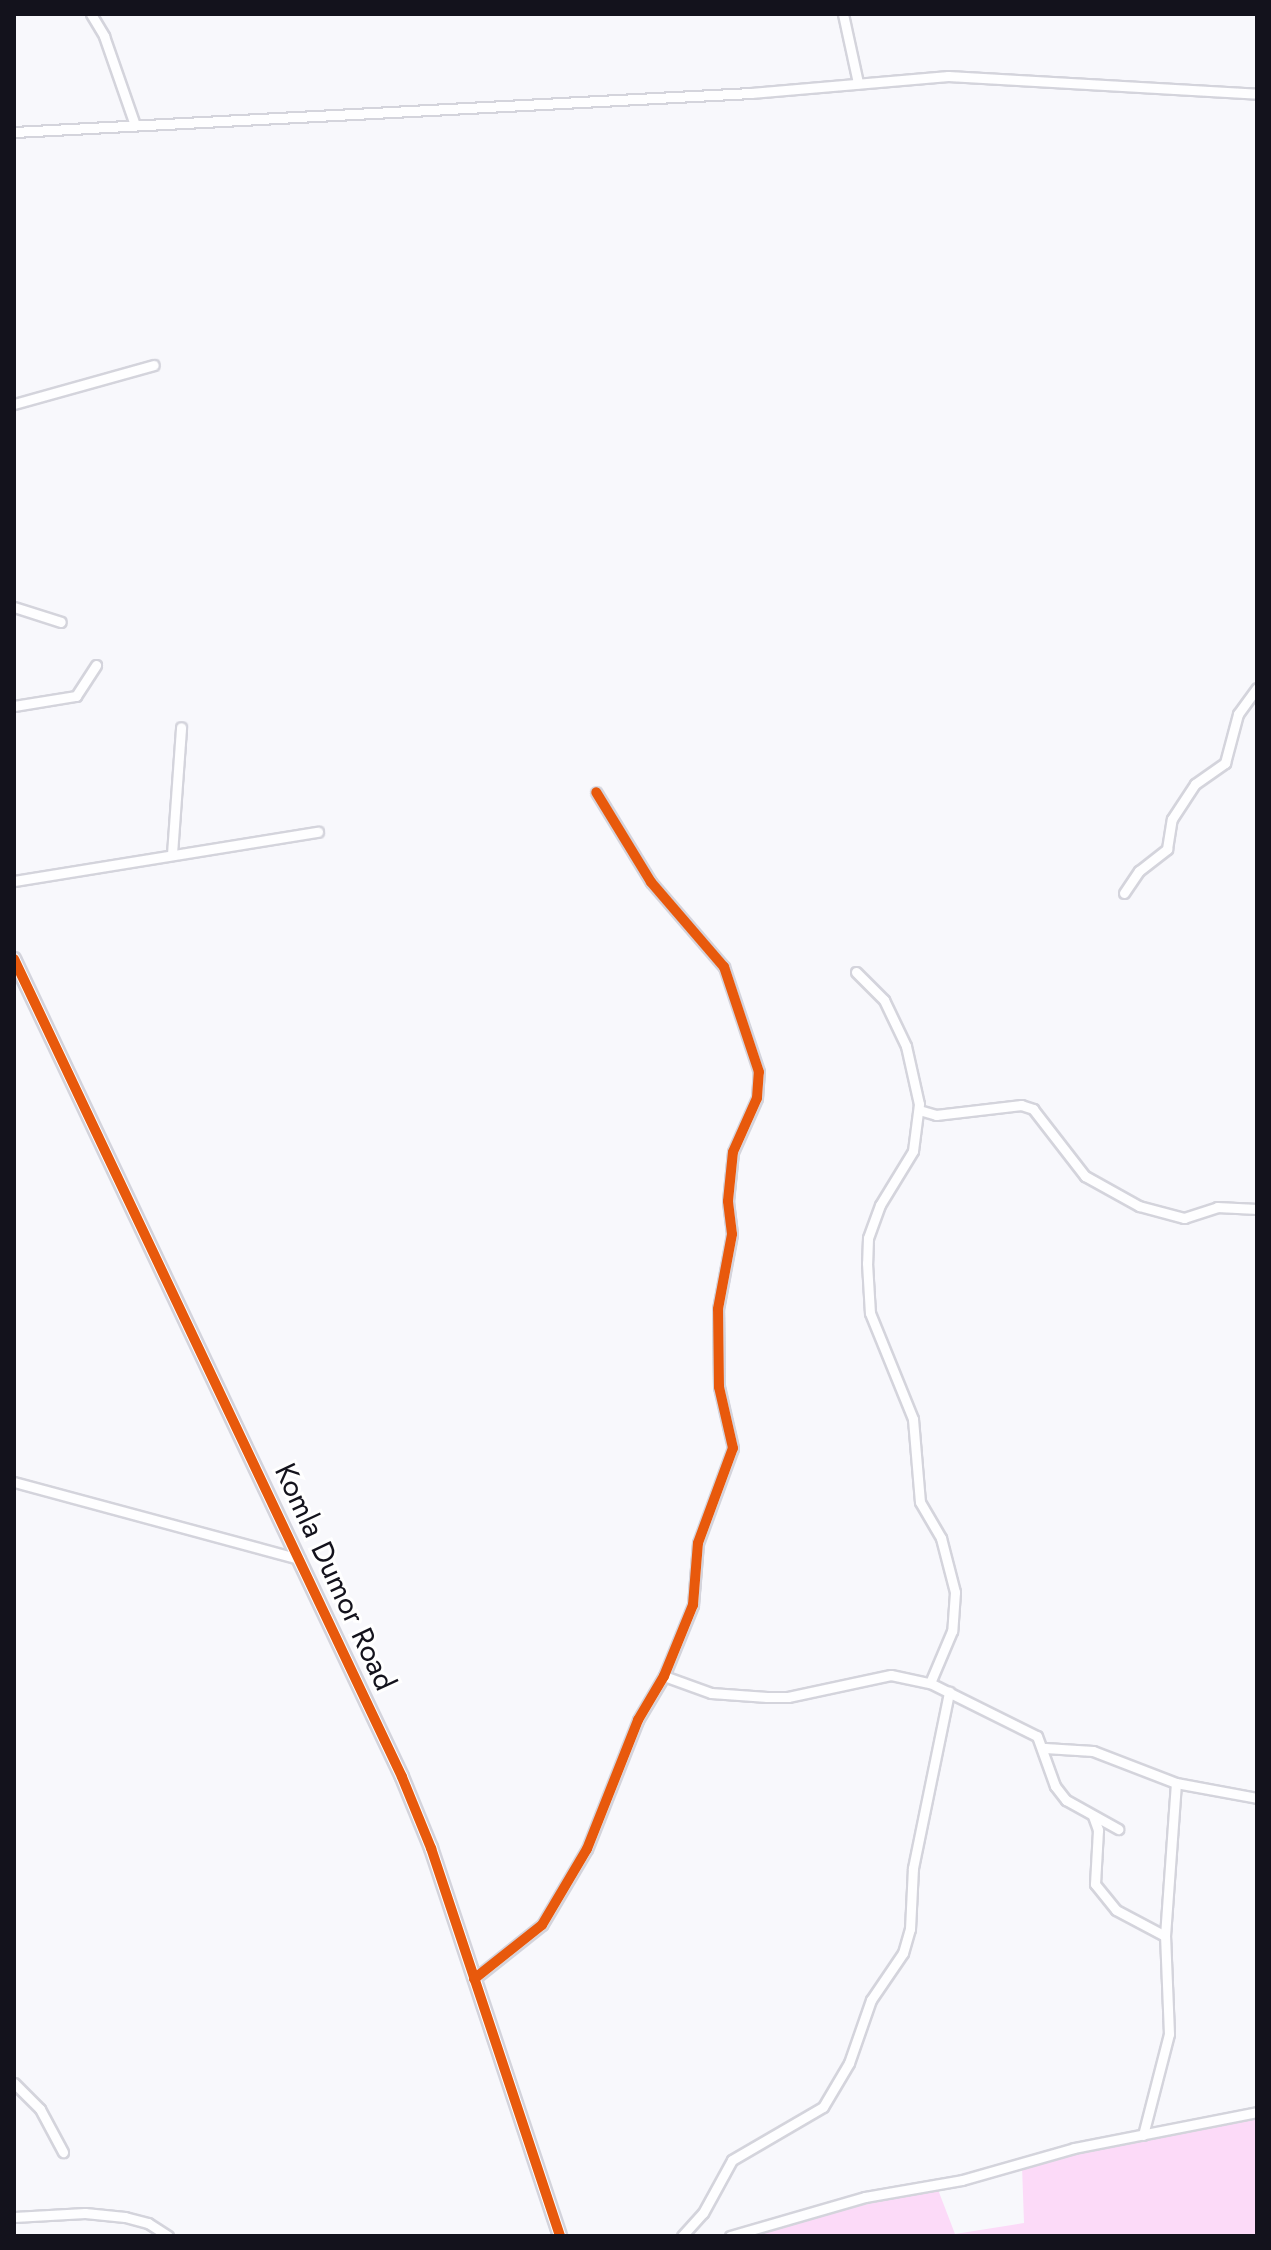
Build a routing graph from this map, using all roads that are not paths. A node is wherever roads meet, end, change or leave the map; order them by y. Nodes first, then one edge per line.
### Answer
1 (91, 14) edge
2 (843, 14) edge
3 (858, 83) junction
4 (1257, 94) edge
5 (134, 122) junction
6 (14, 132) edge
7 (154, 365) dead end
8 (14, 404) edge
9 (14, 607) edge
10 (61, 622) dead end
11 (96, 665) dead end
12 (1257, 688) edge
13 (14, 706) edge
14 (181, 727) dead end
15 (596, 792) dead end
16 (318, 832) dead end
17 (172, 854) junction
18 (14, 881) edge
19 (1124, 893) dead end
20 (14, 959) edge
21 (856, 972) dead end
22 (919, 1110) junction
23 (1257, 1209) edge
24 (14, 1482) edge
25 (301, 1559) junction
26 (664, 1676) junction
27 (930, 1683) junction
28 (949, 1692) junction
29 (1045, 1748) junction
30 (1176, 1783) junction
31 (1257, 1798) edge
32 (1091, 1813) junction
33 (1118, 1829) dead end
34 (1165, 1936) junction
35 (474, 1979) junction
36 (14, 2083) edge
37 (1257, 2112) edge
38 (1143, 2135) junction
39 (63, 2152) dead end
40 (14, 2217) edge
41 (168, 2236) edge
42 (560, 2236) edge
43 (682, 2236) edge
44 (730, 2236) edge

1 - 5 street
2 - 3 street
3 - 4 street
3 - 5 street
5 - 6 street
7 - 8 street
9 - 10 street
11 - 13 street
12 - 19 street
14 - 17 street
15 - 26 street
16 - 17 street
17 - 18 street
20 - 25 street, Komla Dumor Road
21 - 22 street
22 - 23 street
22 - 27 street
24 - 25 street
25 - 35 street, Komla Dumor Road
26 - 27 street
26 - 35 street
27 - 28 street
28 - 29 street
28 - 43 street
29 - 30 street
29 - 32 street
30 - 31 street
30 - 34 street
32 - 33 street
32 - 34 street
34 - 38 street
35 - 42 street, Komla Dumor Road
36 - 39 street
37 - 38 street
38 - 44 street
40 - 41 street

